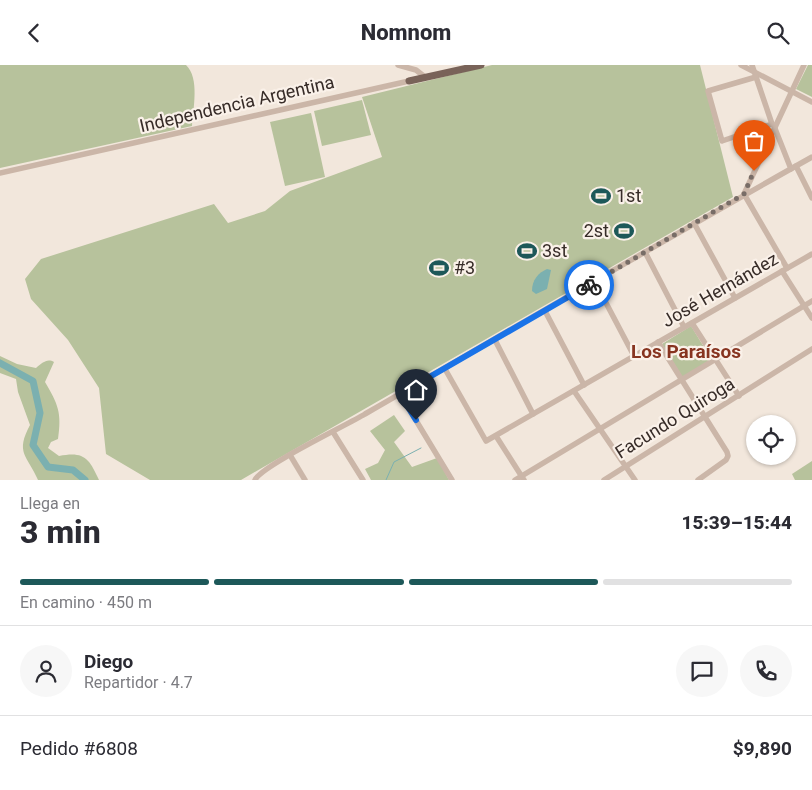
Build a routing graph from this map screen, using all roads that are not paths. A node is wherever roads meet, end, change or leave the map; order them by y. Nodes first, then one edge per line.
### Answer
1 (398, 65) edge
2 (481, 65) edge
3 (741, 65) edge
4 (804, 65) edge
5 (754, 71) edge
6 (425, 77) junction
7 (409, 81) joint
8 (791, 91) junction
9 (812, 102) edge
10 (773, 125) junction
11 (812, 157) edge
12 (793, 167) junction
13 (0, 173) edge
14 (744, 194) junction
15 (812, 198) edge
16 (694, 223) junction
17 (645, 252) junction
18 (812, 254) edge
19 (784, 270) junction
20 (595, 282) junction
21 (735, 298) junction
22 (812, 301) edge
23 (804, 306) junction
24 (545, 311) junction
25 (812, 318) edge
26 (692, 323) junction
27 (684, 327) junction
28 (495, 340) junction
29 (658, 342) junction
30 (812, 349) edge
31 (634, 356) junction
32 (715, 359) junction
33 (445, 369) junction
34 (682, 380) junction
35 (584, 385) junction
36 (574, 391) junction
37 (400, 394) junction
38 (738, 396) junction
39 (534, 414) junction
40 (704, 416) junction
41 (599, 429) junction
42 (334, 433) junction
43 (496, 436) junction
44 (290, 455) junction
45 (626, 466) junction
46 (256, 478) edge
47 (523, 478) edge
48 (306, 480) edge
49 (363, 480) edge
50 (452, 480) edge
51 (515, 480) edge
52 (604, 480) edge
53 (635, 480) edge
54 (698, 480) edge

1 - 6 street
2 - 6 main road, Independencia Argentina
3 - 5 street
4 - 8 street
5 - 8 street
5 - 10 street
5 - 10 street
6 - 7 main road, Independencia Argentina
7 - 13 street, Independencia Argentina
8 - 9 street
8 - 10 street
10 - 12 street
10 - 14 street
11 - 12 street
12 - 14 street
12 - 15 street
14 - 16 street
14 - 19 street
16 - 17 street
16 - 21 street
17 - 20 street
17 - 27 street
18 - 19 street, José Hernández
19 - 21 street, José Hernández
19 - 23 street
20 - 24 street
20 - 31 street
21 - 26 street, José Hernández
22 - 23 street
23 - 25 street
23 - 32 street
24 - 28 street
24 - 35 street
26 - 27 street, José Hernández
26 - 32 street
27 - 29 street, José Hernández
28 - 33 street
28 - 39 street
29 - 31 street, José Hernández
29 - 34 street
30 - 38 street, Facundo Quiroga
31 - 35 street, José Hernández
32 - 34 street
32 - 38 street
33 - 37 street
33 - 43 street, José Hernández
34 - 40 street
34 - 41 street
35 - 36 street, José Hernández
36 - 39 street, José Hernández
36 - 41 street
37 - 42 street
37 - 50 street
38 - 40 street, Facundo Quiroga
39 - 43 street, José Hernández
40 - 45 street, Facundo Quiroga
40 - 54 street
41 - 45 street
41 - 47 street
42 - 44 street
42 - 49 street
43 - 47 street
44 - 46 street
44 - 48 street
45 - 52 street, Facundo Quiroga
45 - 53 street
47 - 51 street

